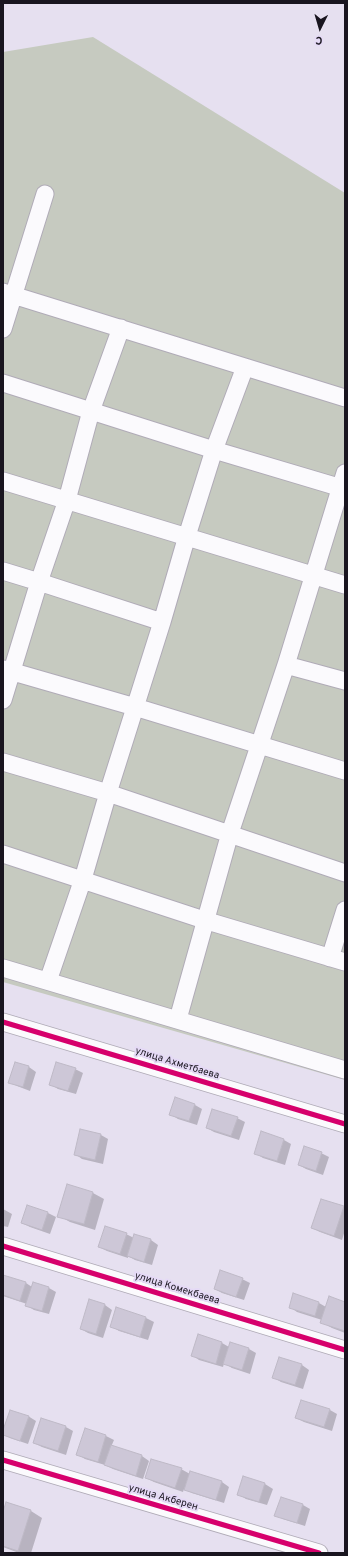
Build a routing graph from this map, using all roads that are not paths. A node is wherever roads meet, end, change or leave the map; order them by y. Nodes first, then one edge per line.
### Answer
1 (45, 194) dead end
2 (8, 293) edge
3 (121, 328) junction
4 (3, 329) edge
5 (245, 367) junction
6 (3, 383) edge
7 (345, 398) edge
8 (91, 411) junction
9 (214, 450) junction
10 (3, 481) edge
11 (343, 483) edge
12 (67, 500) junction
13 (187, 536) junction
14 (3, 571) edge
15 (314, 574) junction
16 (39, 582) junction
17 (345, 585) edge
18 (162, 622) junction
19 (286, 665) junction
20 (7, 671) edge
21 (345, 681) edge
22 (3, 700) edge
23 (135, 707) junction
24 (260, 745) junction
25 (3, 762) edge
26 (345, 772) edge
27 (108, 793) junction
28 (230, 833) junction
29 (3, 854) edge
30 (345, 873) edge
31 (83, 879) junction
32 (345, 910) edge
33 (204, 920) junction
34 (337, 960) edge
35 (3, 968) edge
36 (48, 981) junction
37 (178, 1019) junction
38 (3, 1022) edge
39 (345, 1070) edge
40 (345, 1124) edge
41 (3, 1246) edge
42 (345, 1350) edge
43 (3, 1460) edge
44 (319, 1553) edge

1 - 2 street
2 - 3 street
2 - 4 street
3 - 5 street
3 - 8 street
5 - 7 street
5 - 9 street
6 - 8 street
8 - 9 street
8 - 12 street
9 - 11 street
9 - 13 street
10 - 12 street
11 - 15 street
12 - 13 street
12 - 16 street
13 - 15 street
13 - 18 street
14 - 16 street
15 - 17 street
15 - 19 street
16 - 18 street
16 - 20 street
18 - 23 street
19 - 21 street
19 - 24 street
20 - 22 street
20 - 23 street
23 - 24 street
23 - 27 street
24 - 26 street
24 - 28 street
25 - 27 street
27 - 28 street
27 - 31 street
28 - 30 street
28 - 33 street
29 - 31 street
31 - 33 street
31 - 36 street
32 - 34 street
33 - 34 street
33 - 37 street
35 - 36 street
36 - 37 street
37 - 39 street
38 - 40 street, улица Ахметбаева
41 - 42 street, улица Комекбаева
43 - 44 street, улица Акберен

